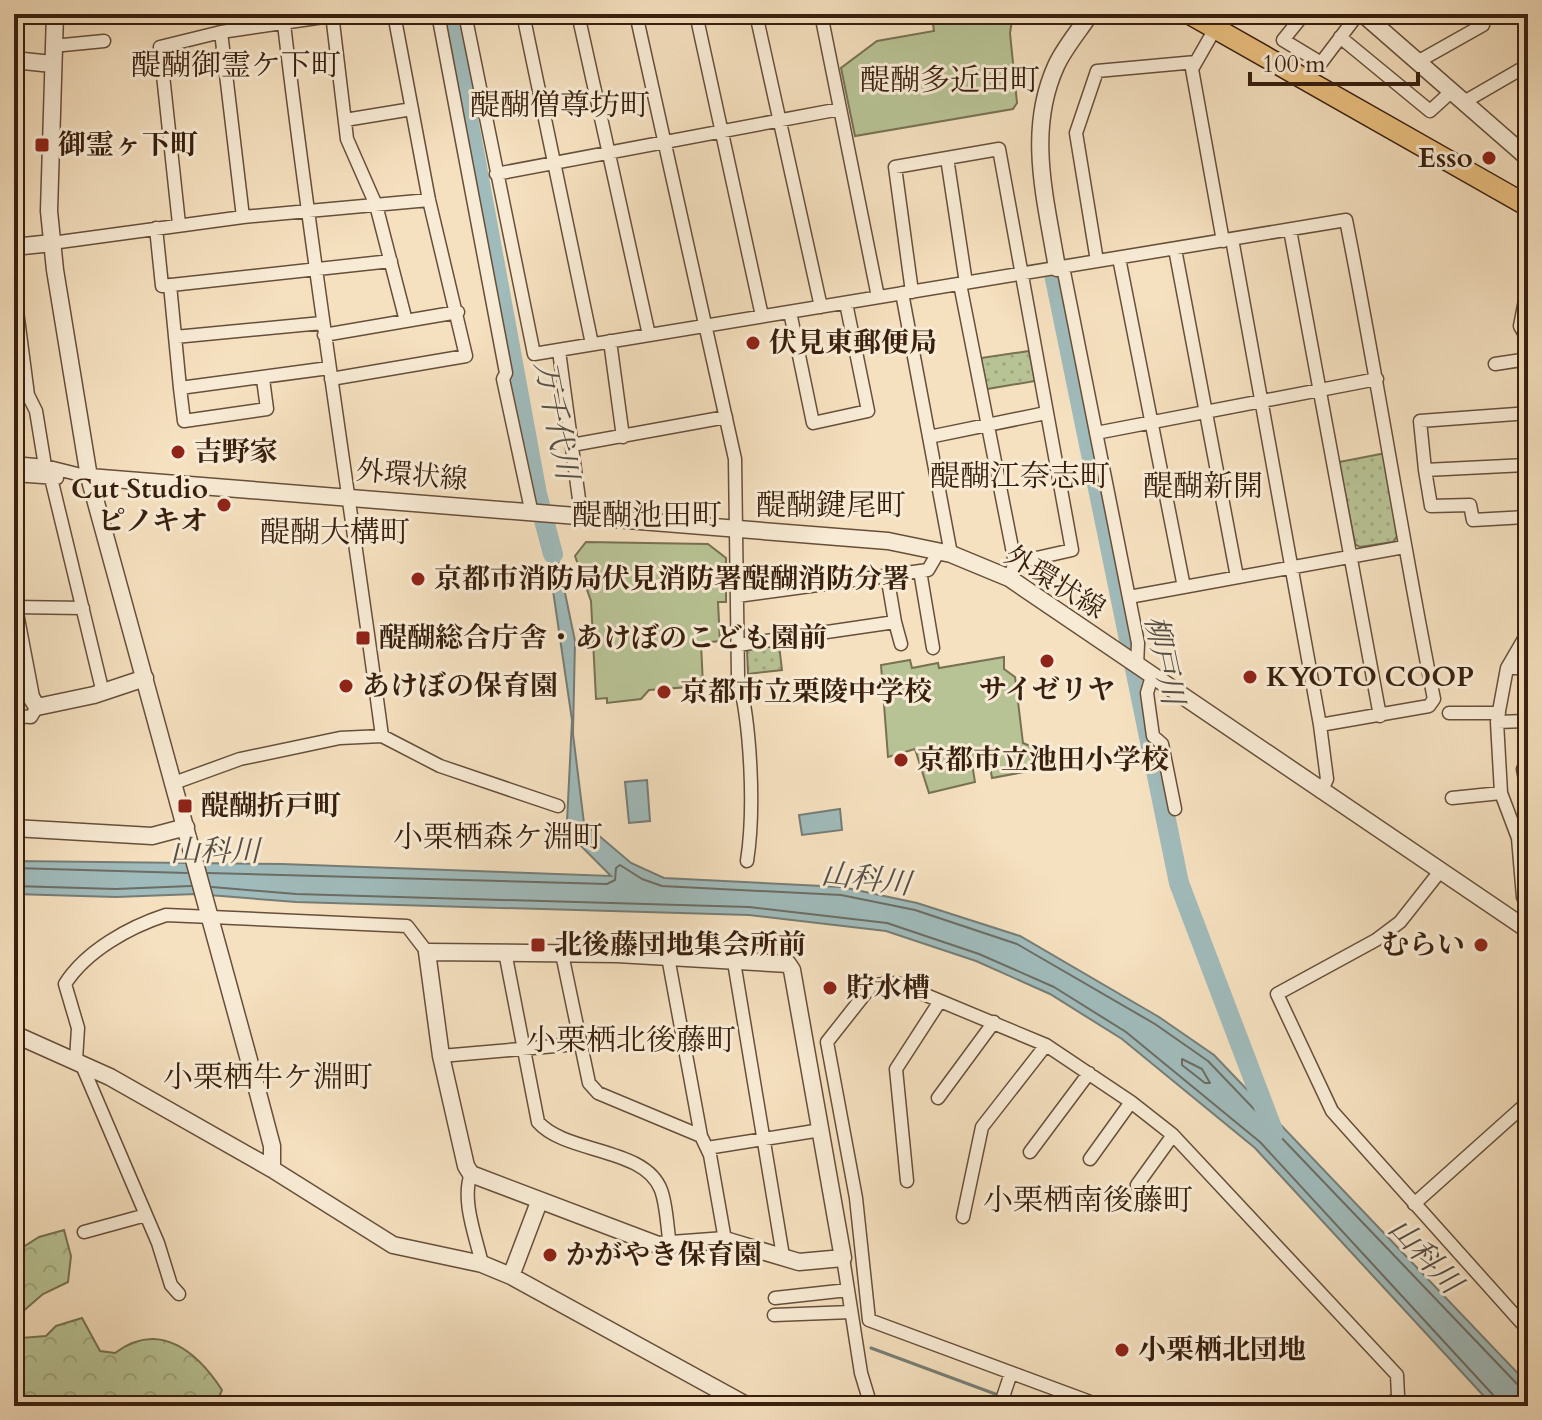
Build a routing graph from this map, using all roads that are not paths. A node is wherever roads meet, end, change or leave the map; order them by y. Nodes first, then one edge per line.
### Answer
1 (55, 14) edge
2 (394, 14) edge
3 (438, 14) edge
4 (465, 14) edge
5 (523, 14) edge
6 (578, 14) edge
7 (636, 14) edge
8 (696, 14) edge
9 (756, 14) edge
10 (821, 14) edge
11 (1090, 14) edge
12 (1190, 14) edge
13 (1304, 14) edge
14 (1362, 14) edge
15 (336, 15) edge
16 (284, 24) junction
17 (1483, 25) dead end
18 (1216, 27) junction
19 (221, 32) junction
20 (1340, 37) junction
21 (104, 41) dead end
22 (53, 46) junction
23 (14, 60) edge
24 (1419, 61) junction
25 (1196, 62) junction
26 (52, 64) junction
27 (1528, 65) edge
28 (1458, 96) junction
29 (412, 109) junction
30 (840, 109) junction
31 (345, 120) junction
32 (781, 120) junction
33 (722, 131) junction
34 (666, 142) junction
35 (609, 153) junction
36 (947, 158) junction
37 (1528, 158) edge
38 (554, 163) junction
39 (496, 174) junction
40 (429, 200) junction
41 (376, 205) junction
42 (1528, 206) edge
43 (306, 211) junction
44 (243, 217) junction
45 (179, 224) junction
46 (156, 228) junction
47 (1290, 230) junction
48 (1228, 240) junction
49 (52, 243) junction
50 (14, 247) edge
51 (1175, 249) junction
52 (1119, 258) junction
53 (391, 261) junction
54 (1097, 261) junction
55 (1060, 267) junction
56 (315, 269) junction
57 (1020, 274) junction
58 (963, 283) junction
59 (170, 285) junction
60 (1528, 285) edge
61 (14, 288) edge
62 (907, 292) junction
63 (878, 297) junction
64 (846, 303) junction
65 (821, 307) junction
66 (458, 312) junction
67 (790, 312) junction
68 (762, 316) junction
69 (406, 321) junction
70 (707, 325) junction
71 (323, 329) junction
72 (649, 335) junction
73 (175, 337) junction
74 (1528, 340) edge
75 (610, 341) junction
76 (592, 344) junction
77 (17, 345) edge
78 (559, 351) junction
79 (1528, 359) edge
80 (1495, 364) dead end
81 (330, 374) junction
82 (263, 379) junction
83 (1377, 379) junction
84 (180, 388) junction
85 (1319, 391) junction
86 (1262, 401) junction
87 (1206, 412) junction
88 (1046, 413) junction
89 (1528, 413) edge
90 (726, 417) junction
91 (1152, 423) junction
92 (988, 425) junction
93 (1096, 433) junction
94 (623, 437) junction
95 (929, 437) junction
96 (572, 445) junction
97 (14, 463) edge
98 (1528, 465) edge
99 (1425, 470) junction
100 (48, 472) junction
101 (14, 475) edge
102 (89, 477) junction
103 (350, 496) junction
104 (532, 512) junction
105 (580, 514) junction
106 (1528, 517) edge
107 (736, 529) junction
108 (1404, 547) junction
109 (945, 553) junction
110 (1351, 554) junction
111 (1294, 566) junction
112 (1012, 570) junction
113 (920, 571) junction
114 (887, 575) junction
115 (1237, 577) junction
116 (1184, 587) junction
117 (737, 596) junction
118 (1129, 597) junction
119 (14, 608) edge
120 (83, 608) junction
121 (895, 622) junction
122 (1528, 632) edge
123 (901, 644) dead end
124 (738, 645) junction
125 (933, 648) dead end
126 (1136, 666) junction
127 (1507, 668) junction
128 (1528, 668) edge
129 (1152, 676) junction
130 (145, 678) junction
131 (103, 693) junction
132 (37, 707) junction
133 (1449, 713) dead end
134 (14, 716) edge
135 (1380, 716) junction
136 (1498, 717) junction
137 (1528, 721) edge
138 (1320, 725) junction
139 (382, 736) junction
140 (1528, 769) edge
141 (174, 783) junction
142 (1321, 792) junction
143 (1501, 793) junction
144 (1528, 795) edge
145 (1452, 798) dead end
146 (558, 806) dead end
147 (1175, 809) dead end
148 (186, 827) junction
149 (14, 828) edge
150 (747, 861) dead end
151 (1441, 870) junction
152 (1528, 906) edge
153 (210, 917) junction
154 (1528, 930) edge
155 (427, 952) junction
156 (505, 952) junction
157 (562, 954) junction
158 (668, 957) junction
159 (734, 962) junction
160 (940, 1001) junction
161 (994, 1022) junction
162 (14, 1034) edge
163 (578, 1044) junction
164 (1046, 1045) junction
165 (523, 1048) junction
166 (441, 1056) junction
167 (78, 1061) junction
168 (1089, 1073) junction
169 (938, 1098) dead end
170 (1131, 1102) junction
171 (1528, 1102) edge
172 (821, 1130) junction
173 (1173, 1135) junction
174 (764, 1139) junction
175 (704, 1142) junction
176 (1030, 1152) dead end
177 (1090, 1159) dead end
178 (272, 1169) junction
179 (471, 1174) junction
180 (907, 1181) dead end
181 (1137, 1185) dead end
182 (539, 1202) junction
183 (1414, 1204) junction
184 (146, 1215) junction
185 (963, 1217) dead end
186 (84, 1232) dead end
187 (725, 1240) junction
188 (670, 1245) junction
189 (783, 1256) junction
190 (843, 1258) junction
191 (482, 1264) junction
192 (511, 1276) junction
193 (848, 1290) junction
194 (179, 1294) dead end
195 (775, 1298) dead end
196 (851, 1312) junction
197 (774, 1315) dead end
198 (1528, 1330) edge
199 (1011, 1373) junction
200 (748, 1406) edge
201 (871, 1406) edge
202 (1000, 1406) edge
203 (1101, 1406) edge
204 (1390, 1406) edge

1 - 22 street
2 - 29 street
3 - 104 street
4 - 39 street
5 - 38 street
6 - 35 street
7 - 34 street
8 - 33 street
9 - 32 street
10 - 30 street
11 - 55 street
12 - 18 main road
13 - 20 street
14 - 20 street
14 - 24 street
15 - 16 street
15 - 31 street
16 - 19 street
16 - 43 street
17 - 24 street
18 - 25 street
18 - 42 main road
19 - 44 street
19 - 45 street
20 - 28 street
21 - 22 street
22 - 26 street
23 - 26 street
24 - 28 street
25 - 48 street
25 - 54 street
26 - 49 street
27 - 28 street
28 - 37 street
29 - 31 street
29 - 40 street
30 - 32 street
30 - 63 street
31 - 41 street
32 - 33 street
32 - 65 street
33 - 34 street
33 - 68 street
34 - 35 street
34 - 70 street
35 - 38 street
35 - 72 street
36 - 57 street
36 - 58 street
36 - 62 street
38 - 39 street
38 - 76 street
39 - 78 street
40 - 41 street
40 - 66 street
41 - 43 street
41 - 53 street
43 - 44 street
43 - 56 street
44 - 45 street
45 - 46 street
46 - 49 street
46 - 59 street
47 - 48 street
47 - 83 street
47 - 85 street
48 - 51 street
48 - 86 street
49 - 50 street
49 - 102 street
51 - 52 street
51 - 87 street
52 - 54 street
52 - 91 street
53 - 56 street
53 - 69 street
54 - 55 street
55 - 57 street
55 - 93 street
56 - 59 street
56 - 71 street
57 - 58 street
57 - 88 street
58 - 62 street
58 - 92 street
59 - 73 street
60 - 74 street
61 - 77 street
62 - 63 street
62 - 95 street
63 - 64 street
64 - 65 street
64 - 67 street
65 - 67 street
66 - 69 street
66 - 81 street
67 - 68 street
68 - 70 street
69 - 71 street
70 - 72 street
70 - 90 street
71 - 73 street
71 - 81 street
72 - 75 street
73 - 84 street
75 - 76 street
75 - 94 street
76 - 78 street
77 - 100 street
78 - 96 street
79 - 80 street
81 - 82 street
81 - 103 street
82 - 84 street
82 - 84 street
83 - 85 street
83 - 108 street
85 - 86 street
85 - 110 street
86 - 87 street
86 - 111 street
87 - 91 street
87 - 115 street
88 - 92 street
88 - 112 street
89 - 99 street
90 - 94 street
90 - 107 street
91 - 93 street
91 - 116 street
92 - 95 street
92 - 112 street
93 - 118 street
94 - 96 street
95 - 109 street
96 - 105 street
97 - 100 street, 外環状線
98 - 99 street
99 - 106 street
100 - 101 street, 外環状線
100 - 102 street, 外環状線
100 - 120 street
102 - 103 street, 外環状線
102 - 130 street
103 - 104 street, 外環状線
103 - 139 street
104 - 105 street, 外環状線
105 - 107 street, 外環状線
107 - 109 street, 外環状線
107 - 117 street
108 - 110 street
108 - 135 street
109 - 112 street, 外環状線
109 - 113 street
110 - 111 street
110 - 135 street
111 - 115 street
111 - 138 street
112 - 126 street, 外環状線
113 - 114 street
113 - 125 street
114 - 117 street
114 - 121 street
115 - 116 street
116 - 118 street
117 - 124 street
118 - 126 street
119 - 120 street
119 - 132 street
120 - 131 street
121 - 123 street
121 - 124 street
122 - 127 street
124 - 150 street
126 - 129 street, 外環状線
127 - 128 street
127 - 136 street
129 - 142 street, 外環状線
129 - 147 street
130 - 131 street
130 - 141 street
131 - 132 street
132 - 134 street
133 - 136 street
135 - 138 street
136 - 137 street
136 - 143 street
138 - 142 street
139 - 141 street
139 - 146 street
140 - 144 street
141 - 148 street
142 - 151 street, 外環状線
143 - 145 street
143 - 152 street
148 - 149 street
148 - 153 street
151 - 154 street, 外環状線
151 - 183 street
153 - 155 street
153 - 167 street
153 - 178 street
155 - 156 street
155 - 166 street
156 - 157 street
156 - 165 street
157 - 158 street
157 - 163 street
158 - 159 street
158 - 175 street
159 - 172 street
159 - 174 street
160 - 161 street
160 - 180 street
160 - 199 street
161 - 164 street
161 - 169 street
162 - 167 street
163 - 165 street
163 - 175 street
164 - 168 street
164 - 185 street
165 - 166 street
165 - 188 street
166 - 179 street
167 - 178 street
167 - 184 street
168 - 170 street
168 - 176 street
170 - 173 street
170 - 177 street
171 - 183 street
172 - 174 street
172 - 190 street
173 - 181 street
173 - 204 street
174 - 175 street
174 - 189 street
175 - 187 street
178 - 191 street
179 - 182 street
179 - 191 street
182 - 188 street
182 - 192 street
183 - 198 street
184 - 186 street
184 - 194 street
187 - 188 street
187 - 189 street
189 - 190 street
190 - 193 street
191 - 192 street
192 - 200 street
193 - 195 street
193 - 196 street
196 - 197 street
196 - 201 street
199 - 202 street
199 - 203 street

